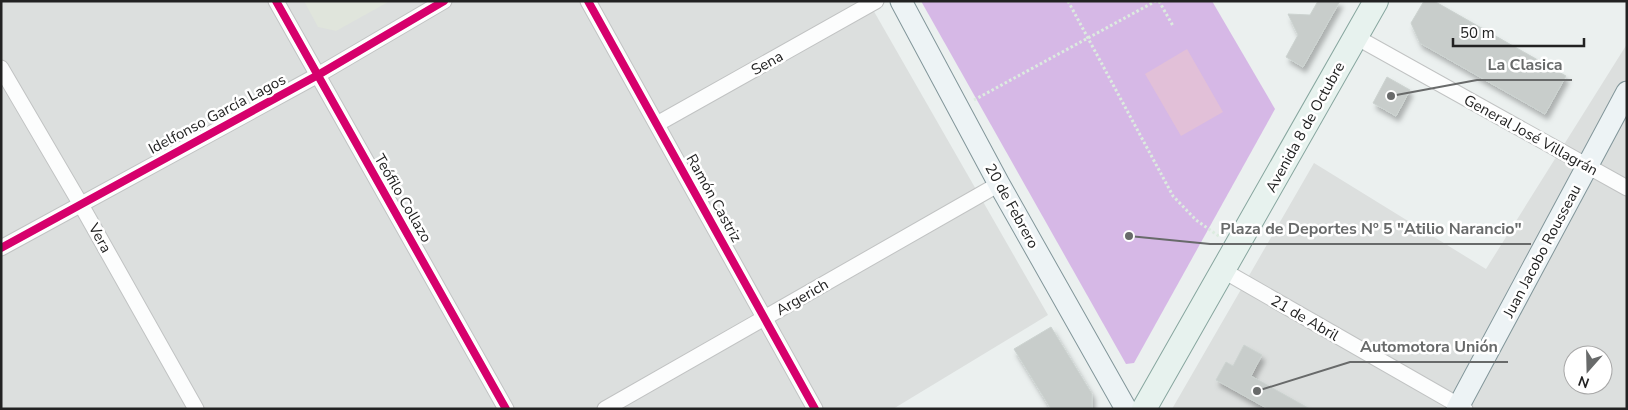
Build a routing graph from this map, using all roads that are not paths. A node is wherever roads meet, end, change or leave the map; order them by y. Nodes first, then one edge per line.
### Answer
1 (276, 1) edge
2 (444, 1) edge
3 (588, 1) edge
4 (876, 1) edge
5 (901, 1) edge
6 (1376, 1) edge
7 (1356, 37) junction
8 (1, 68) edge
9 (318, 75) junction
10 (1627, 92) edge
11 (657, 124) junction
12 (1588, 167) junction
13 (999, 184) junction
14 (1627, 188) edge
15 (80, 203) junction
16 (1, 248) edge
17 (1224, 272) junction
18 (765, 318) junction
19 (1460, 408) edge
20 (196, 409) edge
21 (506, 409) edge
22 (605, 409) edge
23 (815, 409) edge
24 (1126, 409) edge
25 (1144, 409) edge

1 - 9 street, Teófilo Collazo
2 - 9 street, Idelfonso García Lagos
3 - 11 street, Ramón Castriz
4 - 11 street, Sena
5 - 13 main road, 20 de Febrero
6 - 7 main road, Avenida 8 de Octubre
7 - 12 street, General José Villagrán
7 - 17 main road, Avenida 8 de Octubre
8 - 15 street, Vera
9 - 15 street, Idelfonso García Lagos
9 - 21 street, Teófilo Collazo
10 - 12 main road, Juan Jacobo Rousseau
11 - 18 street, Ramón Castriz
12 - 14 street, General José Villagrán
12 - 19 main road, Juan Jacobo Rousseau
13 - 18 street, Argerich
13 - 24 main road, 20 de Febrero
15 - 16 street, Idelfonso García Lagos
15 - 20 street, Vera
17 - 19 street, 21 de Abril
17 - 25 main road, Avenida 8 de Octubre
18 - 22 street, Argerich
18 - 23 street, Ramón Castriz

